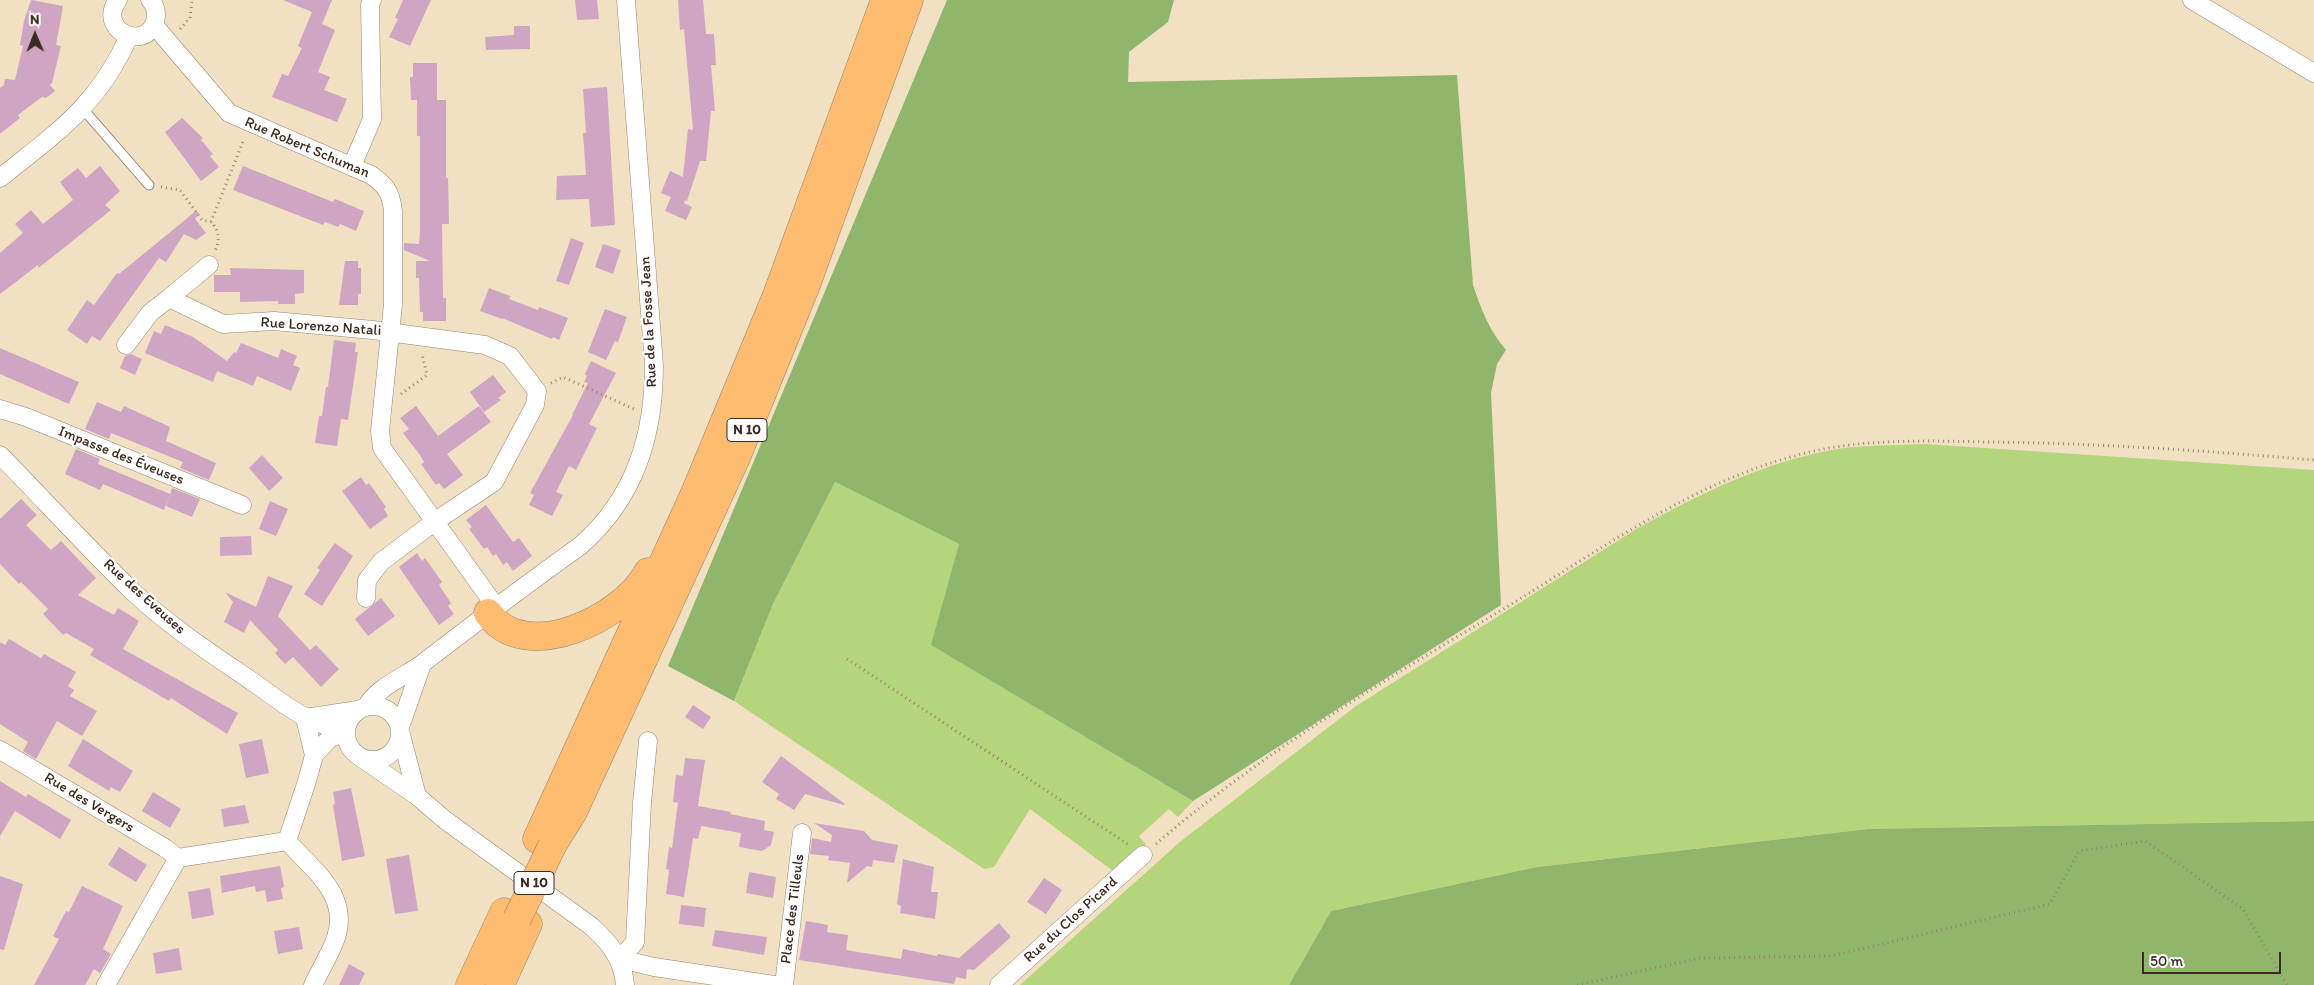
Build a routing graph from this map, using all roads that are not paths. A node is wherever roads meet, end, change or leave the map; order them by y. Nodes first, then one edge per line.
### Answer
1 (118, 0) edge
2 (150, 0) edge
3 (372, 0) edge
4 (626, 0) edge
5 (885, 0) edge
6 (909, 0) edge
7 (2192, 0) edge
8 (154, 25) junction
9 (129, 36) junction
10 (2314, 73) edge
11 (83, 109) junction
12 (352, 166) junction
13 (0, 178) edge
14 (149, 185) road end
15 (208, 265) road end
16 (169, 298) junction
17 (390, 332) junction
18 (126, 345) dead end
19 (0, 409) edge
20 (0, 455) edge
21 (704, 471) junction
22 (242, 505) dead end
23 (434, 522) junction
24 (366, 598) dead end
25 (492, 610) junction
26 (422, 664) junction
27 (362, 709) junction
28 (305, 718) junction
29 (400, 731) junction
30 (648, 741) dead end
31 (350, 742) junction
32 (0, 750) edge
33 (314, 755) junction
34 (307, 781) junction
35 (417, 796) junction
36 (802, 833) dead end
37 (287, 841) junction
38 (550, 845) junction
39 (1144, 855) road end
40 (178, 858) junction
41 (516, 918) junction
42 (620, 959) junction
43 (106, 985) edge
44 (313, 985) edge
45 (470, 985) edge
46 (488, 985) edge
47 (500, 985) edge
48 (625, 985) edge
49 (774, 985) edge
50 (784, 985) edge
51 (999, 985) edge

1 - 9 street
2 - 8 street
3 - 12 street
4 - 25 street, Rue de la Fosse Jean
5 - 21 main road, N 10
6 - 38 main road, N 10
7 - 10 street
8 - 9 street
8 - 12 street, Rue Robert Schuman
9 - 11 street
11 - 13 street
11 - 14 lane
12 - 17 street, Rue Robert Schuman
15 - 16 street
16 - 17 street, Rue Lorenzo Natali
16 - 18 street
17 - 23 street, Rue Robert Schuman
17 - 23 street, Rue Lorenzo Natali
19 - 22 street, Impasse des Éveuses
20 - 28 street, Rue des Eveuses
21 - 25 main road
21 - 38 main road, N 10
23 - 24 street
23 - 25 street, Rue Robert Schuman
25 - 26 street, Rue de la Fosse Jean
26 - 27 street, Rue de la Fosse Jean
26 - 29 street
27 - 28 street
27 - 29 street
27 - 31 street
28 - 31 street, Rue des Eveuses
28 - 33 street
29 - 31 street
29 - 35 street
30 - 42 street
31 - 33 street
31 - 34 street
31 - 35 street, Rue des Eveuses
32 - 40 street, Rue des Vergers
33 - 34 street
34 - 37 street
35 - 42 street, Rue des Eveuses
36 - 50 street, Place des Tilleuls
37 - 40 street
37 - 44 street
38 - 41 main road, N 10, bridge
39 - 51 street, Rue du Clos Picard
40 - 43 street
41 - 45 main road, N 10
41 - 46 main road, N 10
41 - 47 main road
42 - 48 street
42 - 49 street

